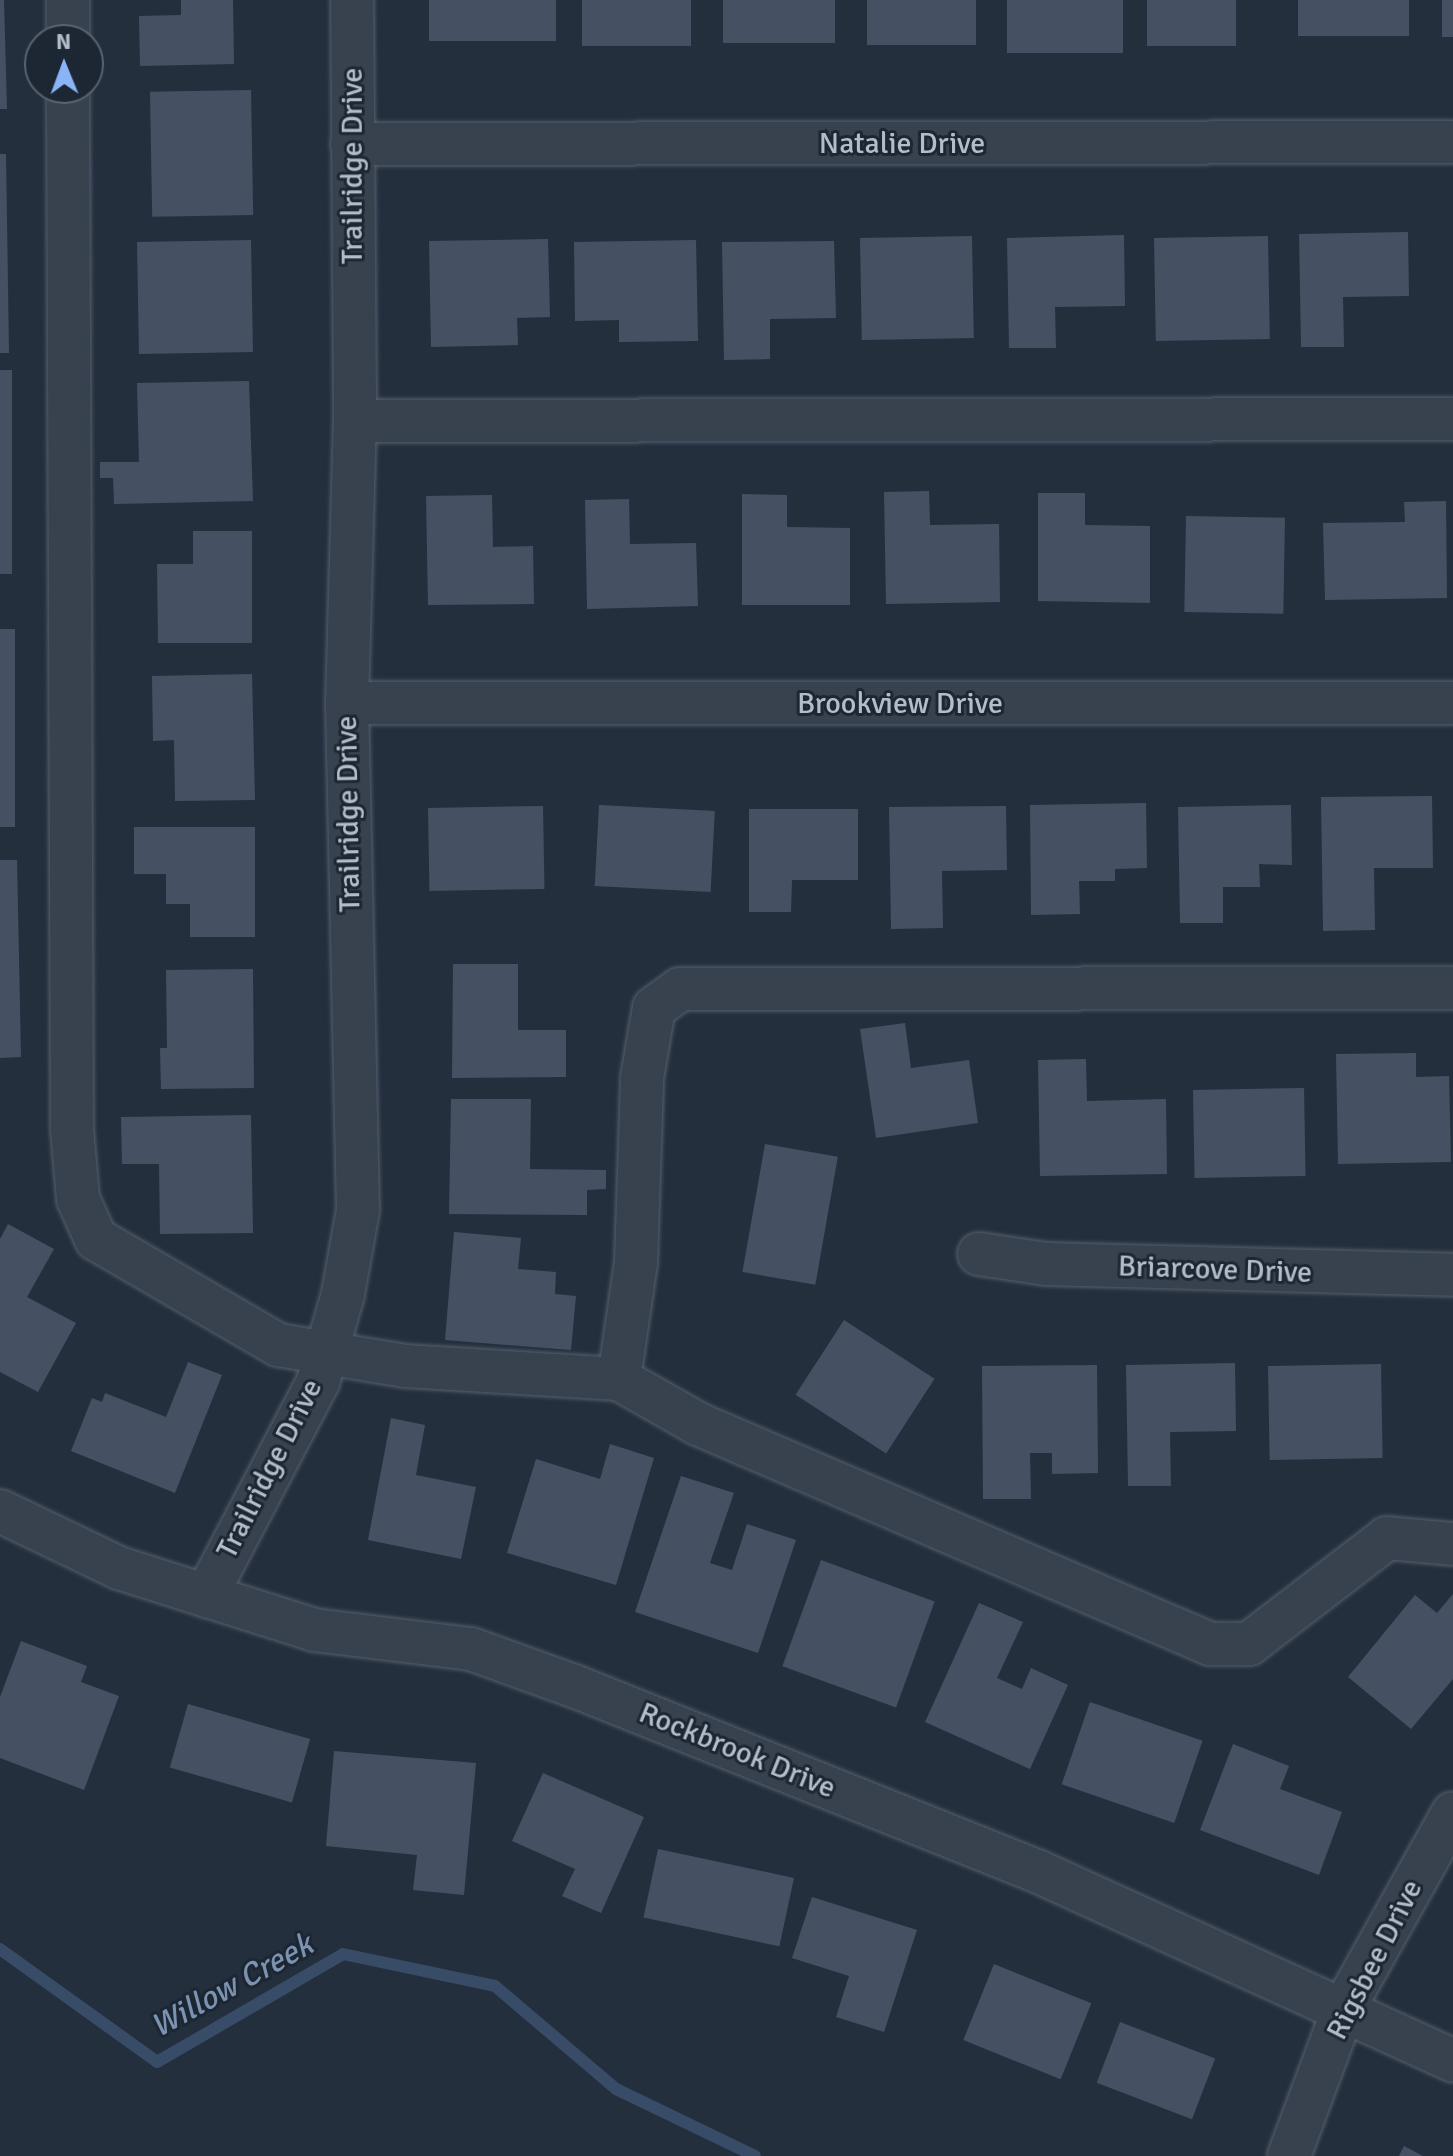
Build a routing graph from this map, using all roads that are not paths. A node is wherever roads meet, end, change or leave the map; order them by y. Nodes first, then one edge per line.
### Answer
1 (68, 0) edge
2 (352, 0) edge
3 (68, 24) edge
4 (68, 104) edge
5 (1453, 142) edge
6 (352, 144) junction
7 (1453, 419) edge
8 (355, 421) junction
9 (347, 703) junction
10 (1453, 703) edge
11 (1453, 988) edge
12 (979, 1254) dead end
13 (1453, 1275) edge
14 (326, 1354) junction
15 (619, 1379) junction
16 (0, 1511) edge
17 (1453, 1544) edge
18 (206, 1596) junction
19 (1453, 1813) edge
20 (1344, 2008) junction
21 (1453, 2061) edge
22 (1289, 2156) edge

1 - 3 street
2 - 6 street, Trailridge Drive
4 - 14 street
5 - 6 street, Natalie Drive
6 - 8 street, Trailridge Drive
7 - 8 street
8 - 9 street, Trailridge Drive
9 - 10 street, Brookview Drive
9 - 14 street, Trailridge Drive
11 - 15 street
12 - 13 street, Briarcove Drive
14 - 15 street
14 - 18 street, Trailridge Drive
15 - 17 street
16 - 18 street, Rockbrook Drive
18 - 20 street, Rockbrook Drive
19 - 20 street, Rigsbee Drive
20 - 21 street, Rockbrook Drive
20 - 22 street, Rigsbee Drive

